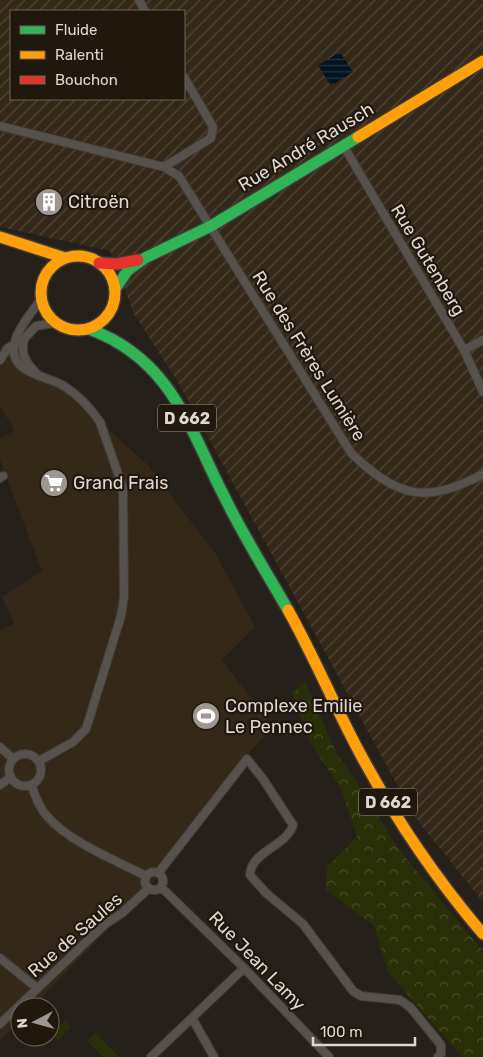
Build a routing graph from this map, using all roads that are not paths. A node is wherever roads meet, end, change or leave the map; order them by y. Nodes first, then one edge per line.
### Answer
1 (483, 60) edge
2 (185, 79) edge
3 (0, 126) edge
4 (344, 145) junction
5 (164, 167) junction
6 (211, 226) junction
7 (0, 237) edge
8 (34, 248) junction
9 (65, 258) junction
10 (145, 258) junction
11 (99, 263) junction
12 (45, 276) junction
13 (114, 289) junction
14 (41, 299) junction
15 (110, 312) junction
16 (55, 323) junction
17 (89, 329) junction
18 (483, 340) edge
19 (15, 344) junction
20 (125, 348) junction
21 (464, 350) junction
22 (0, 360) edge
23 (38, 375) junction
24 (483, 392) edge
25 (483, 474) edge
26 (0, 747) edge
27 (13, 759) junction
28 (39, 761) junction
29 (11, 777) junction
30 (0, 785) edge
31 (31, 785) junction
32 (159, 872) junction
33 (146, 876) junction
34 (161, 887) junction
35 (148, 889) junction
36 (483, 934) edge
37 (0, 958) edge
38 (244, 968) junction
39 (37, 988) junction
40 (192, 1018) junction
41 (0, 1024) edge
42 (151, 1057) edge
43 (214, 1057) edge
44 (329, 1057) edge
45 (438, 1057) edge

1 - 4 main road, Rue André Rausch
2 - 5 street
3 - 5 street
4 - 6 main road, Rue André Rausch
4 - 21 street, Rue Gutenberg
5 - 6 street, Rue des Frères Lumière
6 - 10 main road, Rue André Rausch
6 - 25 street, Rue des Frères Lumière
7 - 8 main road
8 - 9 main road
8 - 12 main road
9 - 11 main road
9 - 12 main road
10 - 11 main road, Rue André Rausch
10 - 13 main road, Rue André Rausch
11 - 13 main road
12 - 14 main road
13 - 15 main road
14 - 16 main road
14 - 19 street
15 - 17 main road
15 - 20 main road, D 662
16 - 17 main road
16 - 23 street
17 - 20 main road, D 662
18 - 21 street
19 - 22 street
19 - 23 street
20 - 36 main road, D 662
21 - 24 street, Rue Gutenberg
23 - 28 street
26 - 27 street
27 - 28 street
27 - 29 street
28 - 31 street
29 - 30 street
29 - 31 street
31 - 33 street
32 - 33 street
32 - 34 street
32 - 45 street
33 - 35 street
34 - 35 street
34 - 38 street, Rue Jean Lamy
35 - 39 street, Rue de Saules
37 - 39 street
38 - 40 street
38 - 44 street, Rue Jean Lamy
39 - 41 street, Rue de Saules
40 - 42 street
40 - 43 street

